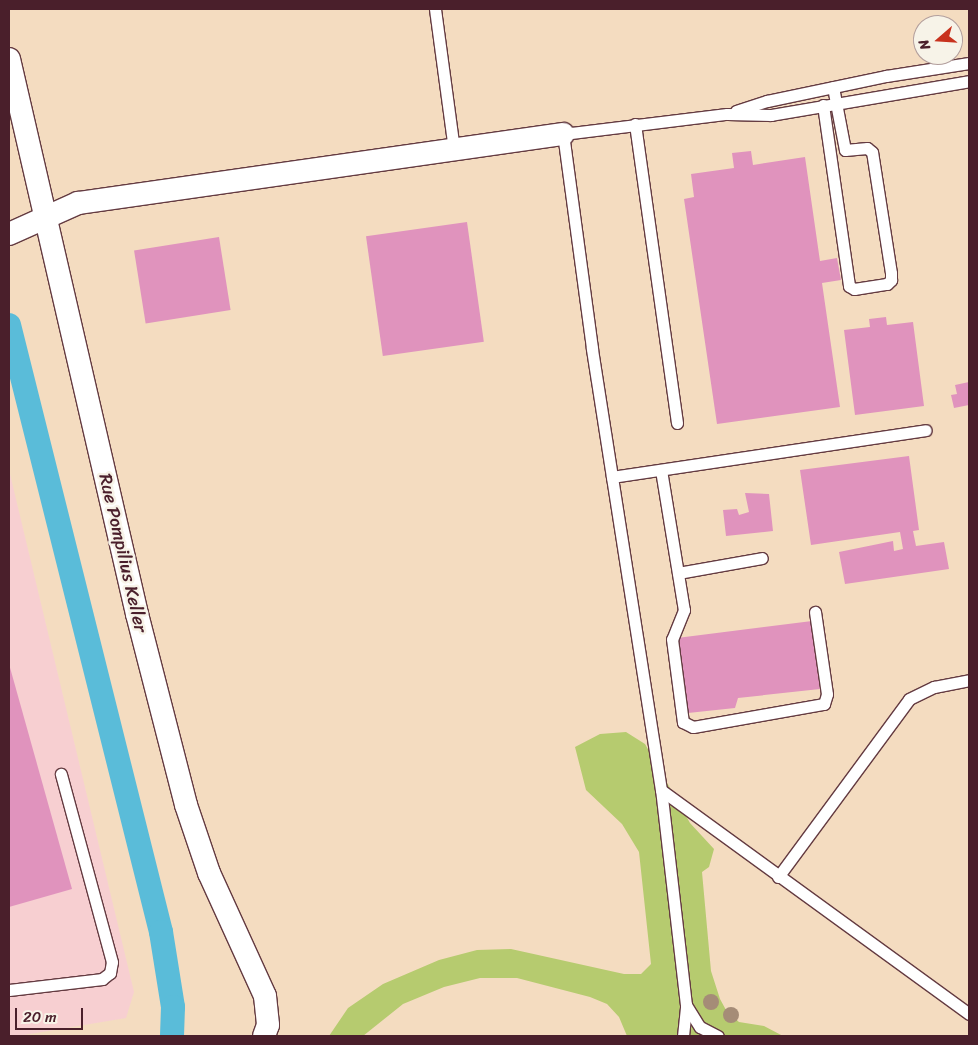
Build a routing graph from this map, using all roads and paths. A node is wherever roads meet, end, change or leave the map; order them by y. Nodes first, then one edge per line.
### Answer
1 (435, 9) edge
2 (9, 60) edge
3 (969, 63) edge
4 (969, 81) edge
5 (833, 87) junction
6 (836, 102) junction
7 (823, 105) junction
8 (727, 114) junction
9 (635, 124) junction
10 (563, 134) junction
11 (454, 149) junction
12 (44, 218) junction
13 (9, 234) edge
14 (677, 423) dead end
15 (925, 430) dead end
16 (661, 470) junction
17 (612, 477) junction
18 (762, 558) dead end
19 (678, 572) junction
20 (815, 612) dead end
21 (969, 680) edge
22 (61, 774) dead end
23 (661, 790) junction
24 (778, 877) junction
25 (9, 990) edge
26 (686, 1005) junction
27 (969, 1014) edge
28 (264, 1036) edge
29 (683, 1036) edge
30 (718, 1036) edge

1 - 11 lane
2 - 12 street, Rue Pompilius Keller
3 - 5 lane
4 - 6 lane
5 - 6 lane
5 - 8 lane
6 - 7 lane
6 - 7 lane
7 - 8 lane
8 - 9 lane
9 - 10 lane
9 - 14 lane
10 - 11 street
10 - 17 lane
11 - 12 street
12 - 13 street
12 - 28 street, Rue Pompilius Keller
15 - 16 lane
16 - 17 lane
16 - 19 lane
17 - 23 lane
18 - 19 lane
19 - 20 lane
21 - 24 lane
22 - 25 lane
23 - 24 lane
23 - 26 lane
24 - 27 lane
26 - 29 lane
26 - 30 lane

